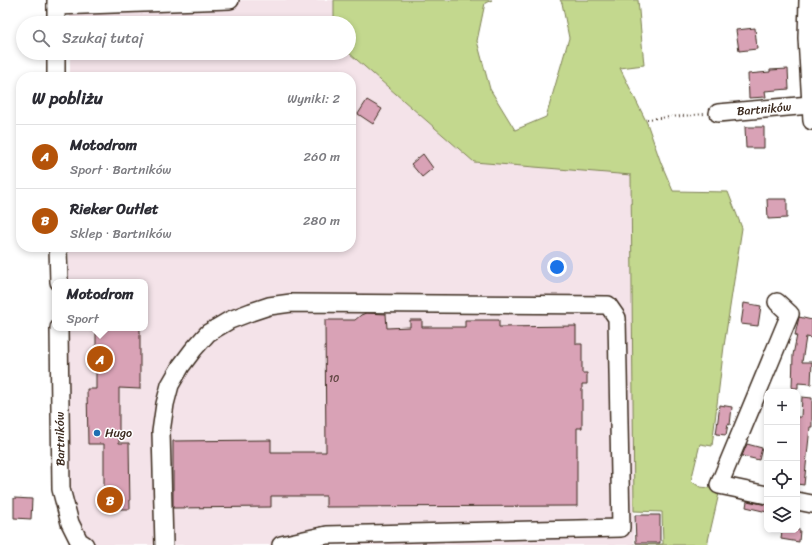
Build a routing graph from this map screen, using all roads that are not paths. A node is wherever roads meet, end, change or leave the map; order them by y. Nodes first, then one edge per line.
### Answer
1 (230, 0) edge
2 (808, 0) edge
3 (56, 3) edge
4 (56, 16) edge
5 (56, 60) edge
6 (56, 72) edge
7 (718, 113) road end
8 (811, 113) edge
9 (58, 252) edge
10 (59, 279) edge
11 (777, 302) dead end
12 (59, 331) edge
13 (764, 494) edge
14 (800, 502) edge
15 (812, 504) edge
16 (85, 545) edge
17 (164, 545) edge
18 (281, 545) edge

1 - 3 street
2 - 8 street
3 - 4 street
5 - 6 street
7 - 8 street, Bartników
9 - 10 street
11 - 13 street
12 - 16 street, Bartników
14 - 15 street
17 - 18 street

